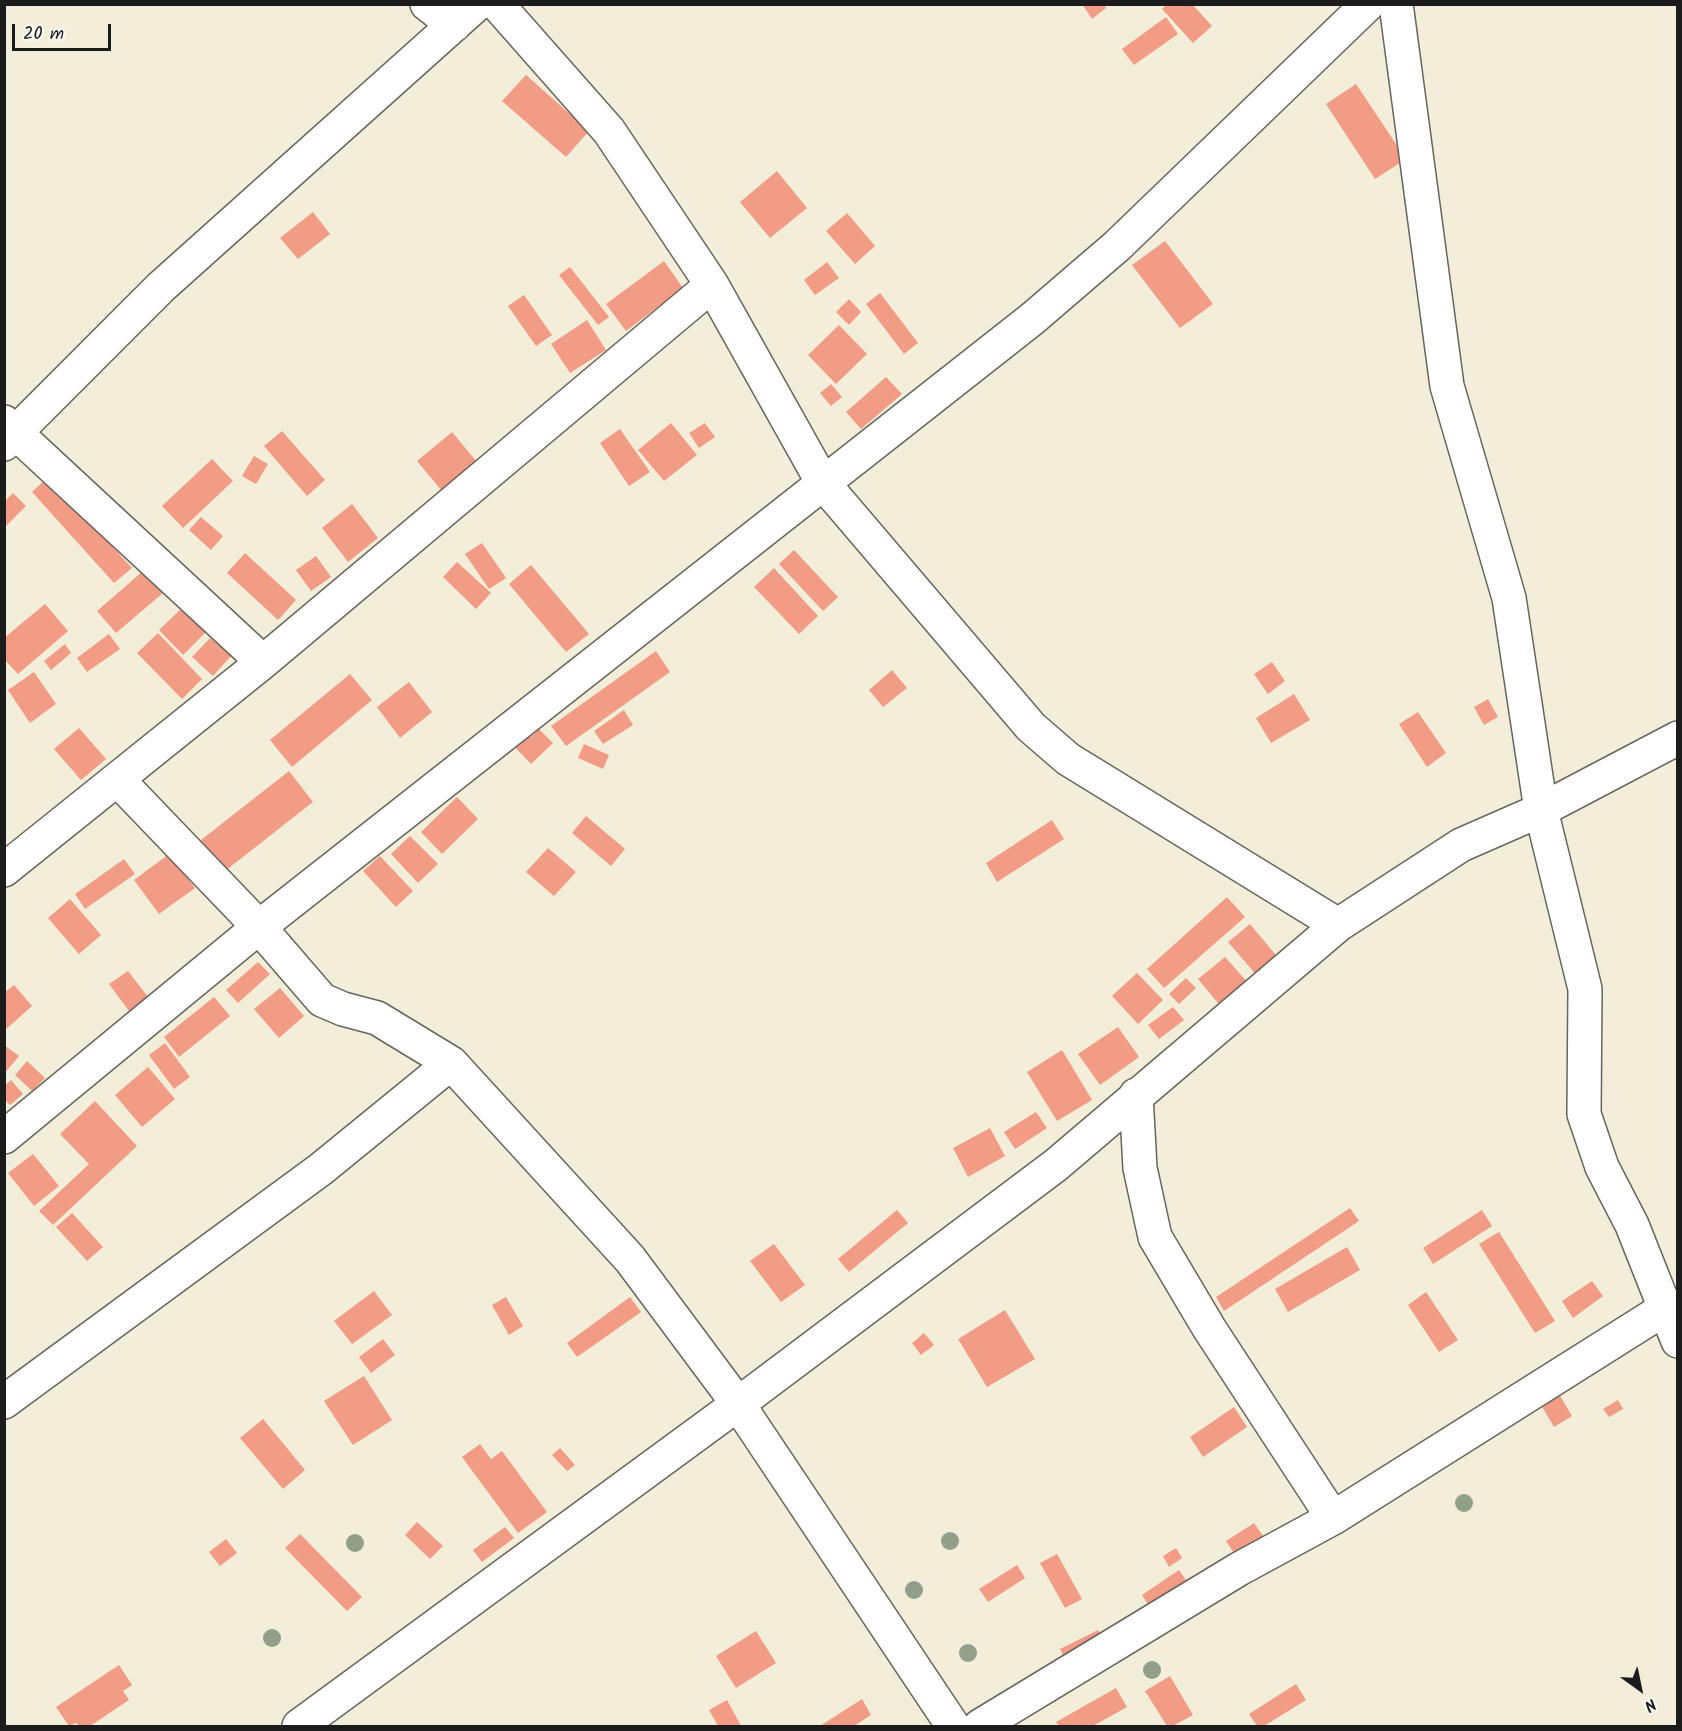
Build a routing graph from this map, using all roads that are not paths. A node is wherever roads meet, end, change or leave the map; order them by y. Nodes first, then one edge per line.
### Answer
1 (427, 4) edge
2 (497, 4) edge
3 (1368, 4) edge
4 (1396, 4) edge
5 (465, 15) edge
6 (712, 285) junction
7 (8, 433) edge
8 (823, 483) junction
9 (263, 662) junction
10 (1677, 738) edge
11 (118, 780) junction
12 (1541, 810) junction
13 (4, 870) edge
14 (1338, 926) junction
15 (260, 927) junction
16 (452, 1063) junction
17 (1136, 1095) junction
18 (4, 1137) edge
19 (1672, 1307) edge
20 (1677, 1341) edge
21 (4, 1402) edge
22 (738, 1404) junction
23 (1333, 1518) junction
24 (299, 1726) edge
25 (953, 1726) edge
26 (980, 1726) edge

1 - 5 street
2 - 6 street
3 - 8 street
4 - 12 street
5 - 7 street
6 - 8 street
6 - 9 street
7 - 9 street
8 - 14 street
8 - 15 street
9 - 11 street
10 - 12 street
11 - 13 street
11 - 15 street
12 - 14 street
12 - 19 street
14 - 17 street
15 - 16 street
15 - 18 street
16 - 21 street
16 - 22 street
17 - 22 street
17 - 23 street
19 - 20 street
19 - 23 street
22 - 24 street
22 - 25 street
23 - 26 street

